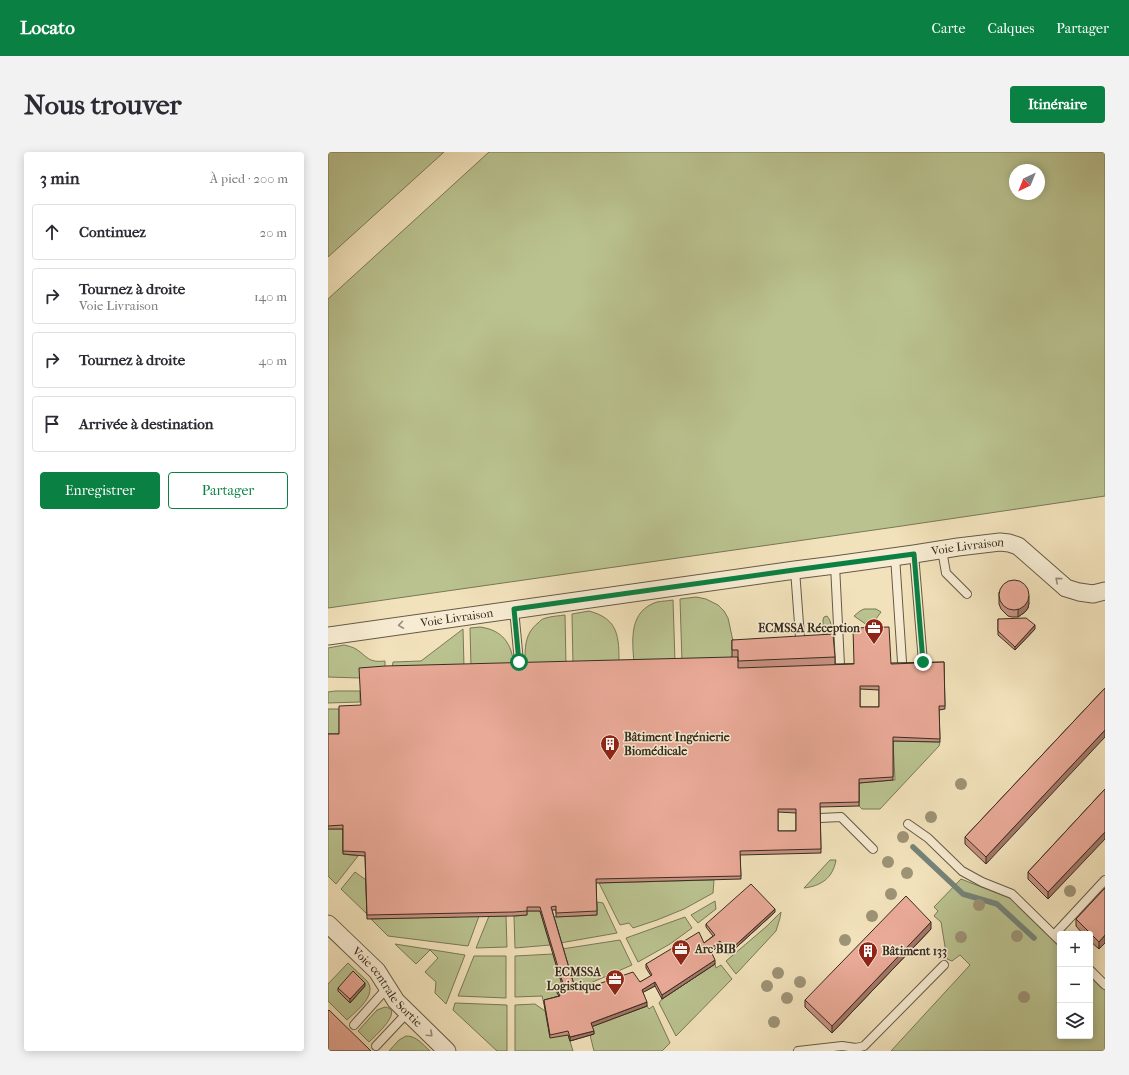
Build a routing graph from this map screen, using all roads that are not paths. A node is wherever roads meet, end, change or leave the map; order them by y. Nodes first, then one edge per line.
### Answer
1 (942, 550) junction
2 (914, 554) junction
3 (895, 556) junction
4 (835, 565) junction
5 (794, 570) junction
6 (1099, 592) edge
7 (967, 594) dead end
8 (514, 609) junction
9 (328, 636) edge
10 (800, 637) edge
11 (519, 662) edge
12 (902, 662) edge
13 (923, 662) edge
14 (840, 665) edge
15 (820, 818) edge
16 (908, 824) dead end
17 (873, 849) dead end
18 (1105, 880) edge
19 (328, 924) edge
20 (1054, 935) junction
21 (1057, 938) edge
22 (944, 965) dead end
23 (1093, 973) edge
24 (1105, 985) edge
25 (388, 988) junction
26 (407, 1013) junction
27 (354, 1025) dead end
28 (376, 1046) dead end
29 (447, 1051) edge
30 (798, 1051) edge

1 - 2 street, Voie Livraison
6 -> 1 street, Voie Livraison
1 - 7 lane
2 - 3 street, Voie Livraison
2 - 13 lane
3 - 4 street, Voie Livraison
3 - 12 lane
4 - 5 street, Voie Livraison
4 - 14 lane
5 - 8 street, Voie Livraison
5 - 10 lane
8 -> 9 street, Voie Livraison
8 - 11 lane
15 - 17 lane
16 - 20 lane
18 - 20 lane
19 - 25 street, Voie centrale Sortie
20 - 21 lane
22 - 30 lane
23 - 24 lane
25 - 26 street, Voie centrale Sortie
25 - 27 lane
26 - 28 lane
26 -> 29 street, Voie centrale Sortie

